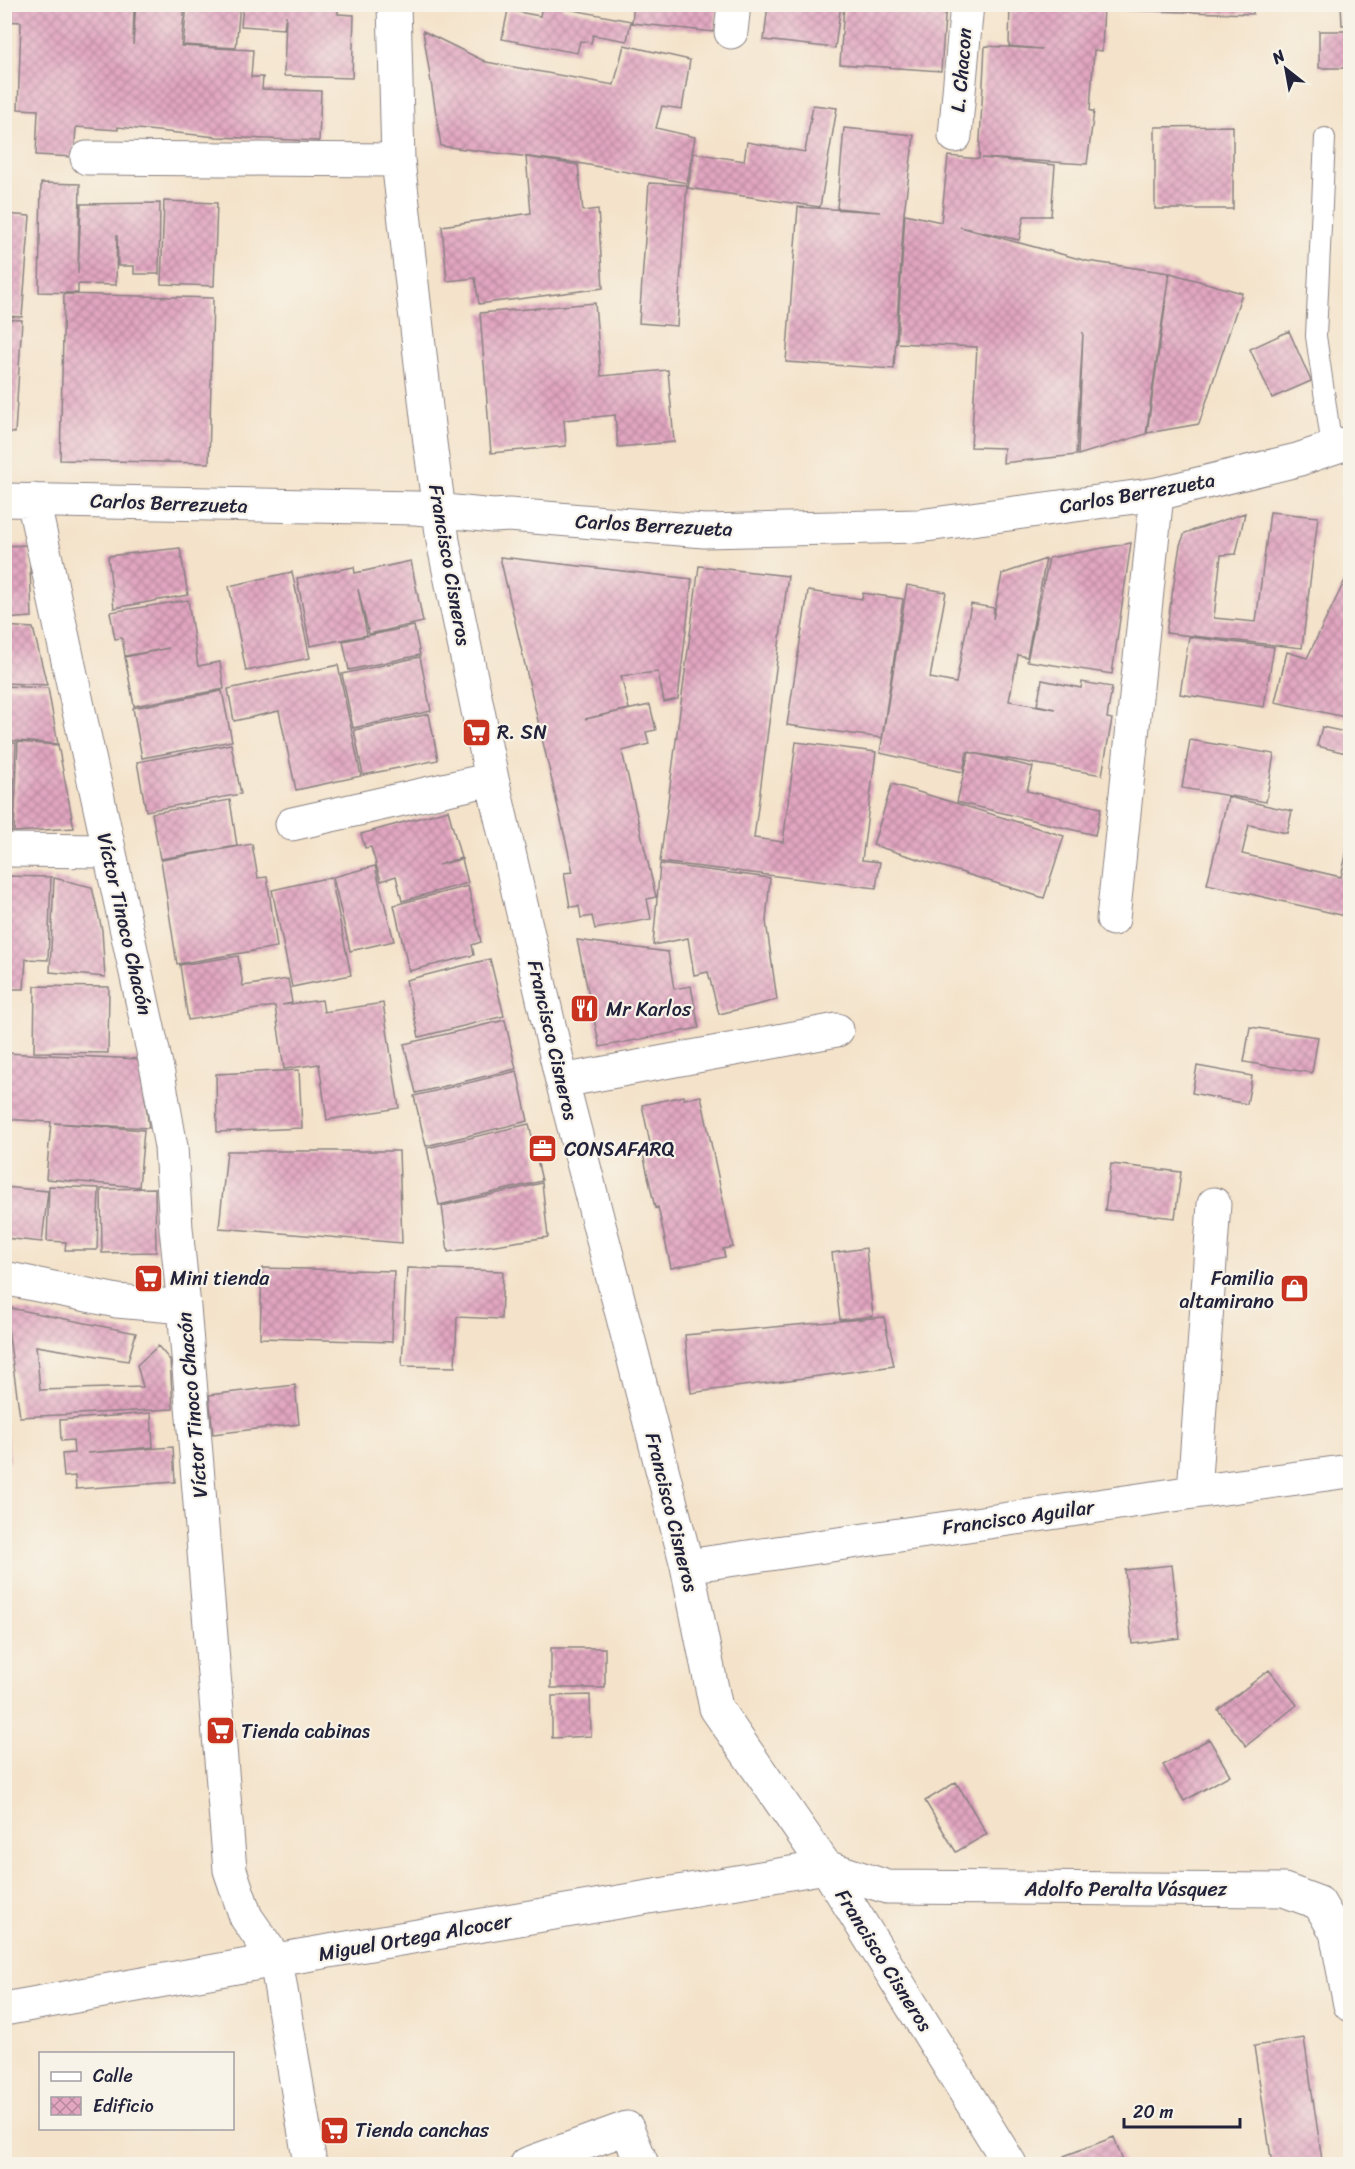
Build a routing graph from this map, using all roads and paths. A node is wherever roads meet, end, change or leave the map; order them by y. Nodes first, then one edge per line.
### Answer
1 (394, 4) edge
2 (967, 4) edge
3 (955, 136) dead end
4 (1325, 138) dead end
5 (87, 158) dead end
6 (398, 160) junction
7 (1344, 451) edge
8 (1157, 494) junction
9 (19, 500) edge
10 (440, 510) junction
11 (492, 779) junction
12 (292, 824) dead end
13 (4, 850) edge
14 (109, 851) junction
15 (1113, 920) dead end
16 (837, 1030) dead end
17 (562, 1081) junction
18 (1214, 1204) dead end
19 (4, 1278) edge
20 (184, 1307) junction
21 (1350, 1471) edge
22 (1194, 1492) junction
23 (687, 1566) junction
24 (826, 1867) junction
25 (276, 1960) junction
26 (1350, 2005) edge
27 (4, 2008) edge
28 (549, 2161) edge
29 (310, 2164) edge
30 (642, 2164) edge
31 (1010, 2164) edge

1 - 6 street, Francisco Cisneros
2 - 3 street, L. Chacon
4 - 7 lane
5 - 6 street
6 - 10 street, Francisco Cisneros
7 - 8 street, Carlos Berrezueta
8 - 10 street, Carlos Berrezueta
8 - 15 street
9 - 10 street, Carlos Berrezueta
9 - 14 street, Víctor Tinoco Chacón
10 - 11 street, Francisco Cisneros
11 - 12 street
11 - 17 street, Francisco Cisneros
13 - 14 street
14 - 20 street, Víctor Tinoco Chacón
16 - 17 street
17 - 23 street, Francisco Cisneros
18 - 22 street
19 - 20 street
20 - 25 street, Víctor Tinoco Chacón
21 - 22 street, Francisco Aguilar
22 - 23 street, Francisco Aguilar
23 - 24 street, Francisco Cisneros
24 - 25 street, Miguel Ortega Alcocer
24 - 26 street, Adolfo Peralta Vásquez
24 - 31 street, Francisco Cisneros
25 - 27 street, Miguel Ortega Alcocer
25 - 29 street, Víctor Tinoco Chacón
28 - 30 street

